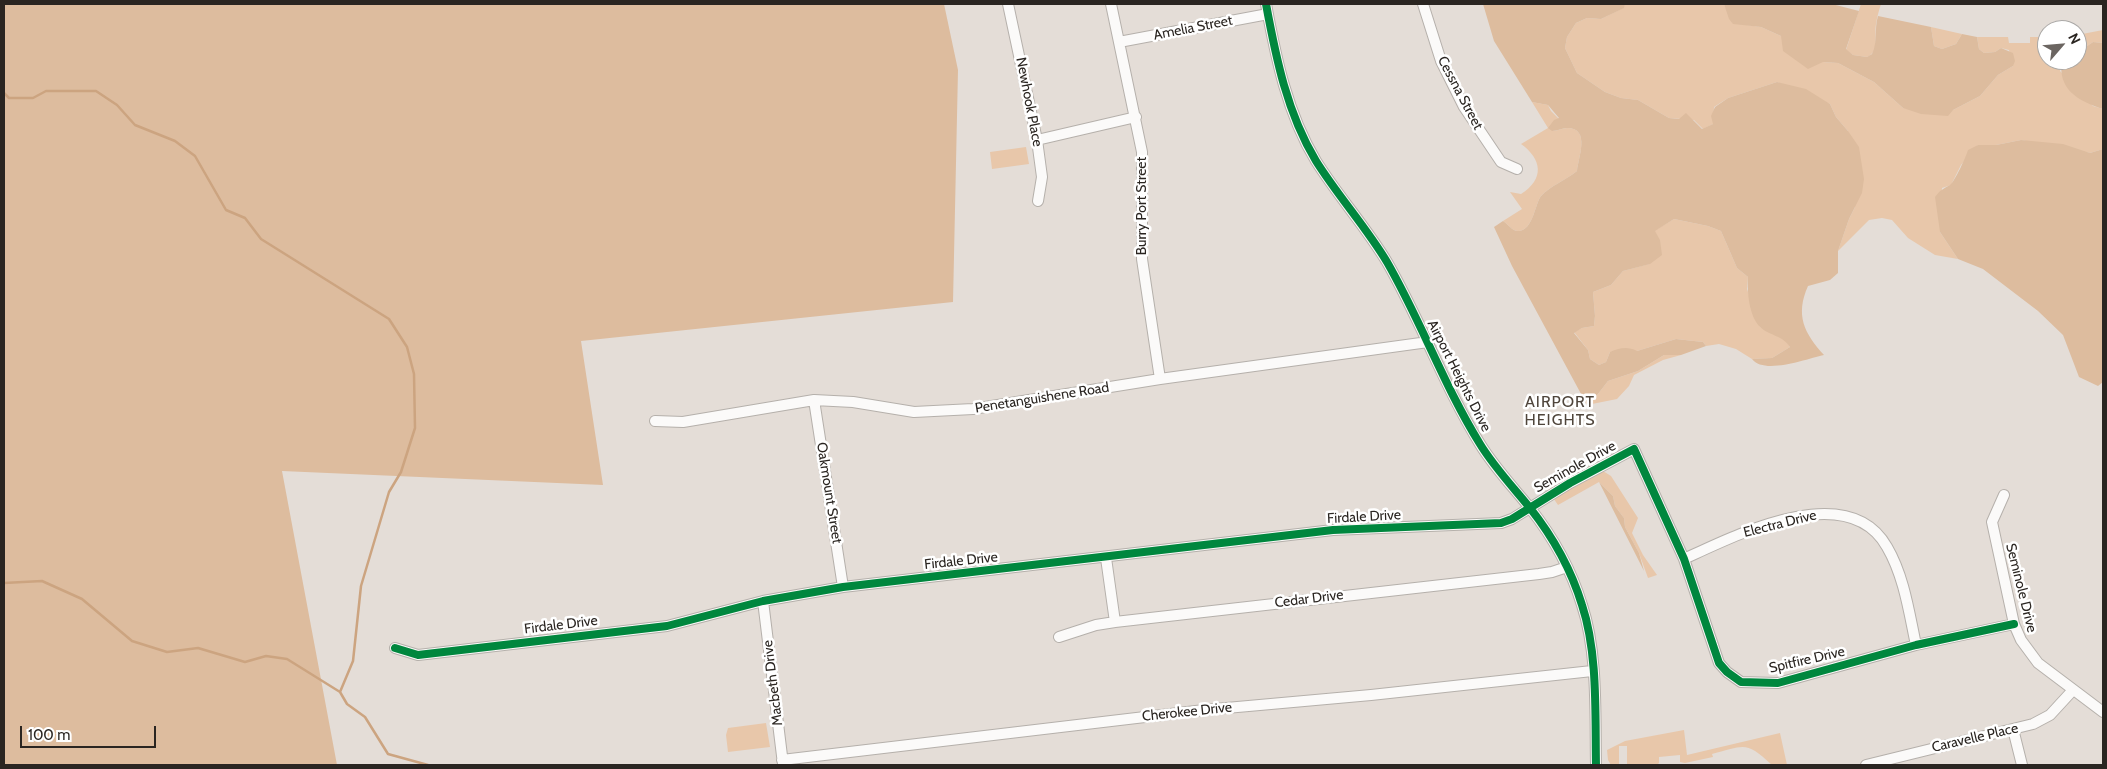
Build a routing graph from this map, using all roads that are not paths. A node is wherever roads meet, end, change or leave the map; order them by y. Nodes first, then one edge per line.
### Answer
1 (1008, 4) edge
2 (1111, 4) edge
3 (1423, 4) edge
4 (1267, 9) edge
5 (1119, 42) junction
6 (1136, 117) junction
7 (1037, 140) junction
8 (1517, 169) dead end
9 (1038, 201) dead end
10 (1428, 342) junction
11 (1160, 379) junction
12 (814, 400) junction
13 (655, 421) dead end
14 (1634, 449) joint
15 (2004, 495) dead end
16 (1530, 508) junction
17 (1106, 558) junction
18 (1684, 559) junction
19 (1567, 567) junction
20 (843, 587) junction
21 (763, 601) junction
22 (1115, 622) junction
23 (2014, 624) junction
24 (1059, 636) dead end
25 (1916, 645) junction
26 (395, 648) dead end
27 (1592, 671) junction
28 (2073, 690) junction
29 (2103, 712) edge
30 (2013, 729) junction
31 (783, 762) edge
32 (1596, 765) edge
33 (1866, 765) edge
34 (2022, 765) edge

1 - 7 street, Newhook Place
2 - 5 street, Burry Port Street
3 - 8 street, Cessna Street
4 - 5 street, Amelia Street
4 - 10 street, Airport Heights Drive
5 - 6 street, Burry Port Street
6 - 7 street
6 - 11 street, Burry Port Street
7 - 9 street, Newhook Place
10 - 11 street, Penetanguishene Road
10 - 16 street, Airport Heights Drive
11 - 12 street, Penetanguishene Road
12 - 13 street, Penetanguishene Road
12 - 20 street, Oakmount Street
14 - 16 street, Seminole Drive
14 - 18 street, Spitfire Drive
15 - 23 street, Seminole Drive
16 - 17 street, Firdale Drive
16 - 19 street, Airport Heights Drive
17 - 20 street, Firdale Drive
17 - 22 street
18 - 25 street, Spitfire Drive
18 - 25 street, Electra Drive
19 - 22 street, Cedar Drive
19 - 27 street, Airport Heights Drive
20 - 21 street, Firdale Drive
21 - 26 street, Firdale Drive
21 - 31 street, Macbeth Drive
22 - 24 street, Cedar Drive
23 - 25 street, Spitfire Drive
23 - 28 street, Seminole Drive
27 - 31 street, Cherokee Drive
27 - 32 street, Airport Heights Drive
28 - 29 street, Seminole Drive
28 - 30 street, Caravelle Place
30 - 33 street, Caravelle Place
30 - 34 street

